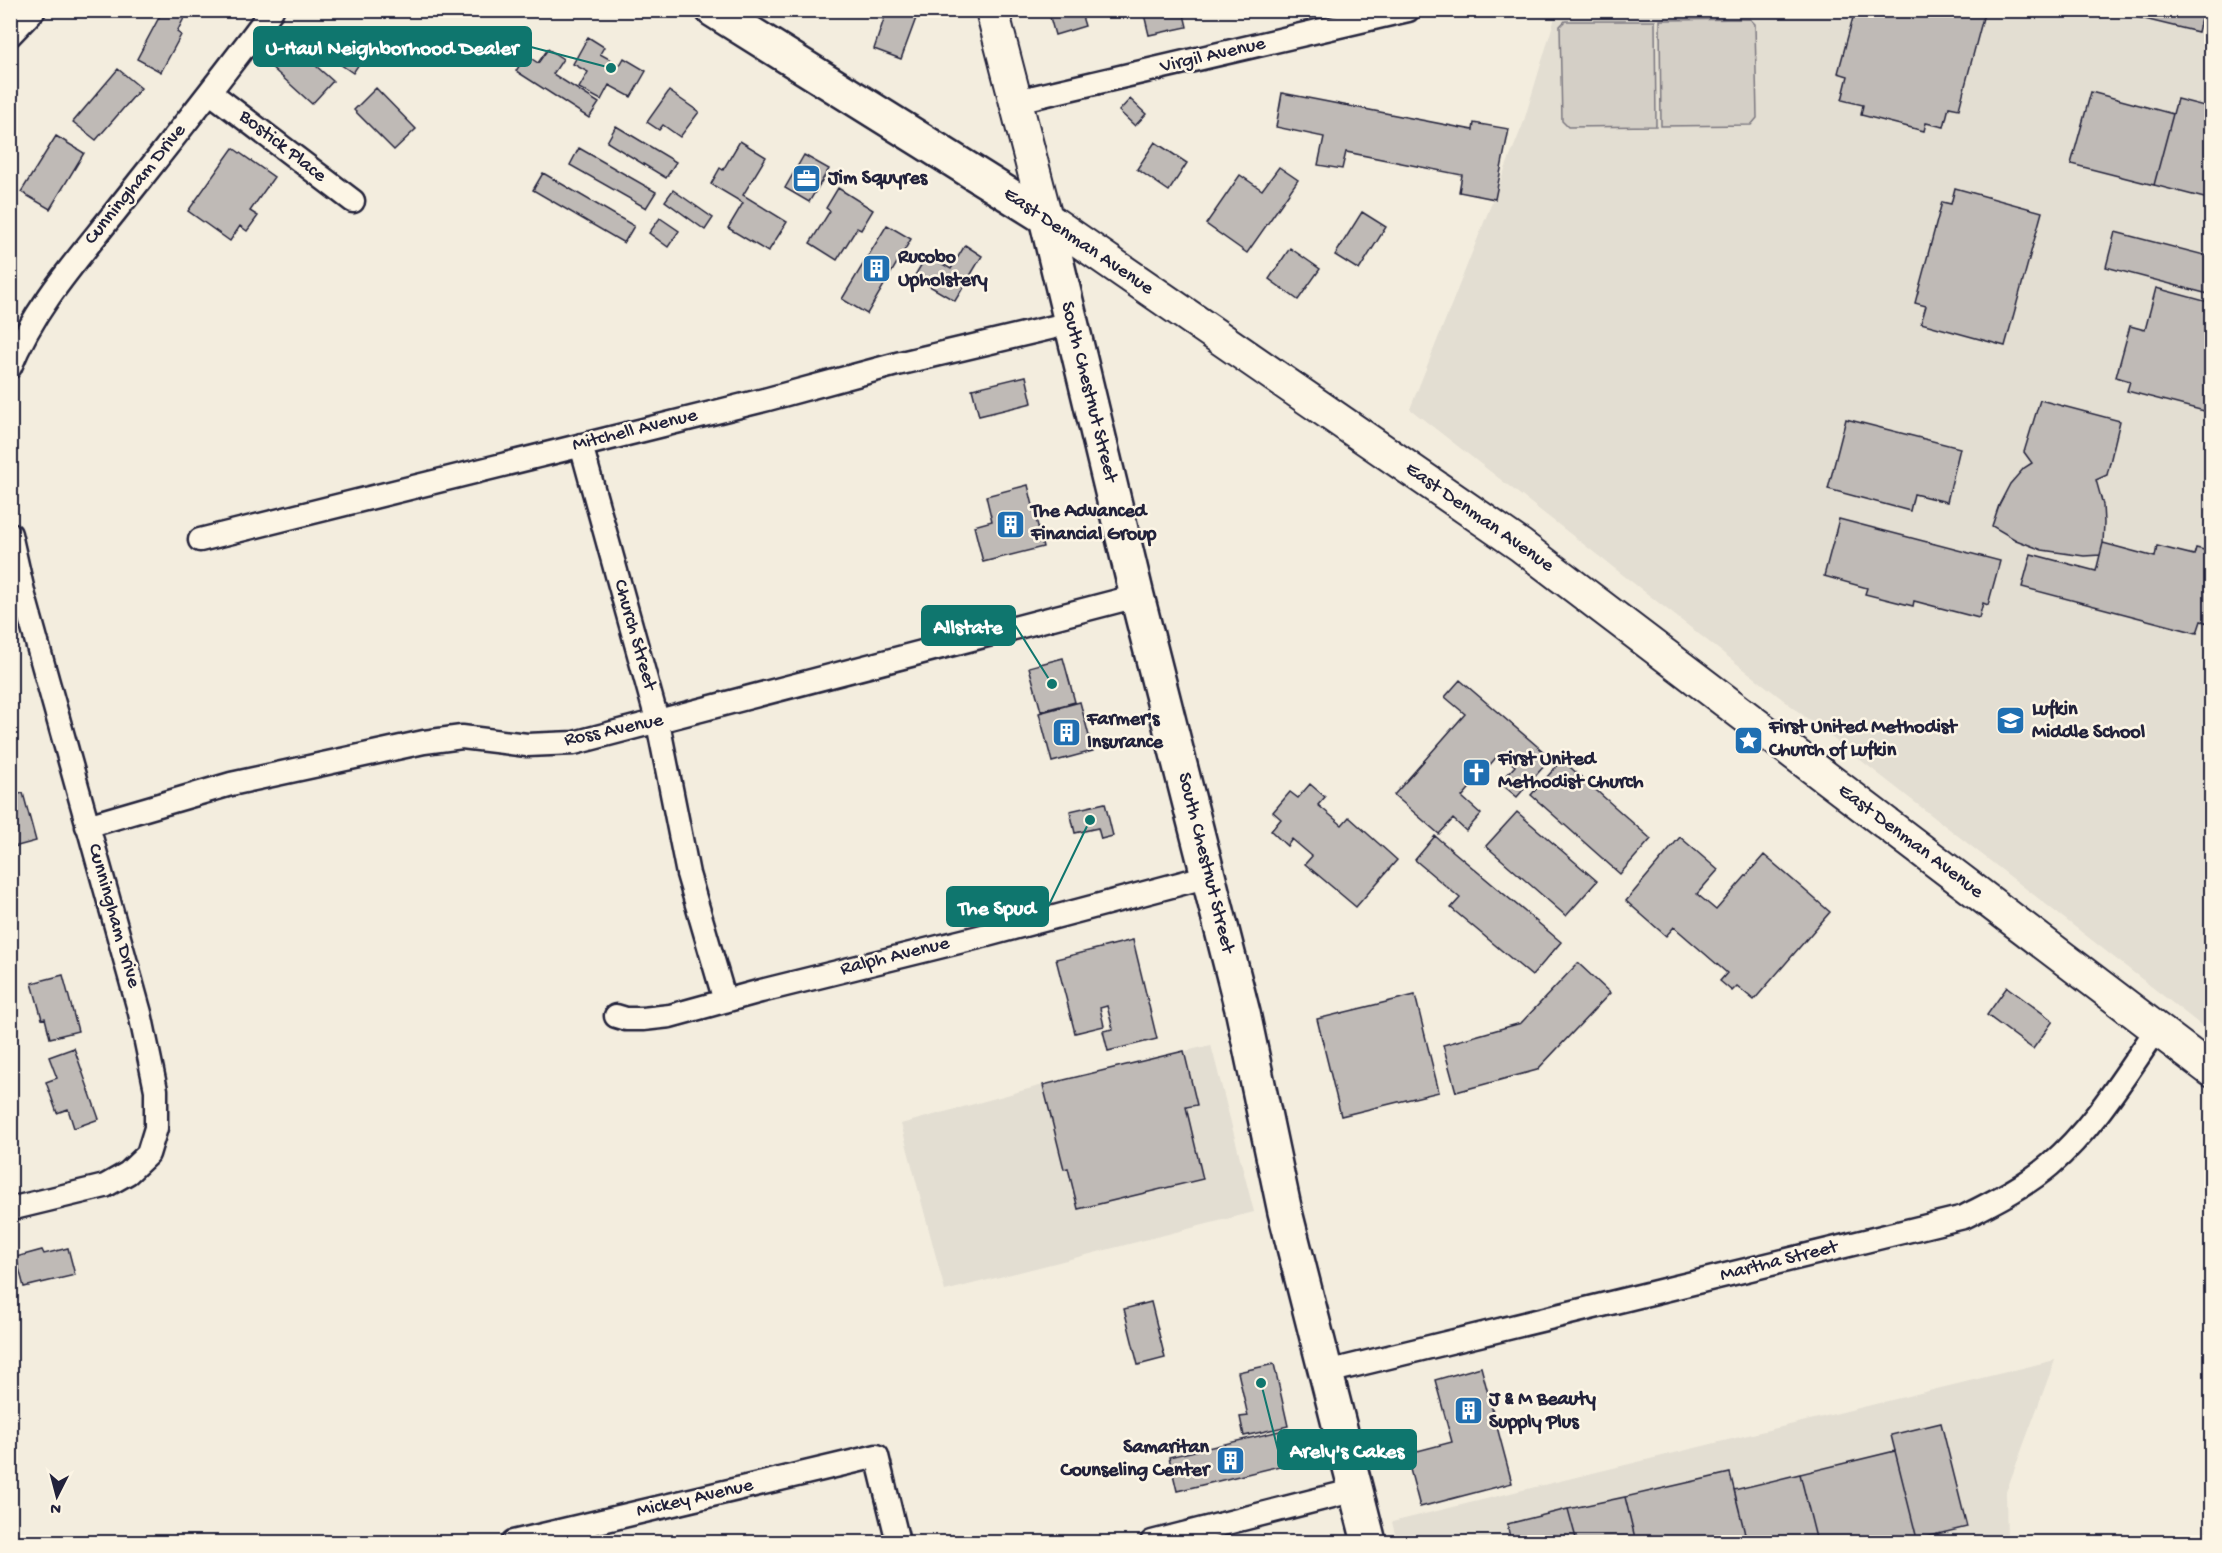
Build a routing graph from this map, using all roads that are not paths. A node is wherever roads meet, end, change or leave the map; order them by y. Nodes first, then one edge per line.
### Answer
1 (34, 10) edge
2 (272, 10) edge
3 (713, 10) edge
4 (992, 10) edge
5 (1408, 10) edge
6 (13, 28) edge
7 (211, 93) junction
8 (1017, 101) junction
9 (353, 201) dead end
10 (1046, 218) junction
11 (1071, 323) junction
12 (15, 342) edge
13 (10, 367) edge
14 (580, 445) junction
15 (10, 534) edge
16 (200, 540) dead end
17 (1137, 596) junction
18 (658, 723) junction
19 (87, 826) junction
20 (1209, 876) junction
21 (725, 1001) junction
22 (616, 1016) dead end
23 (2157, 1029) junction
24 (2211, 1071) edge
25 (10, 1209) edge
26 (1327, 1372) junction
27 (1356, 1490) junction
28 (513, 1542) edge
29 (898, 1542) edge
30 (1152, 1542) edge
31 (1369, 1542) edge

1 - 6 street
2 - 7 street, Cunningham Drive
3 - 10 main road, East Denman Avenue
4 - 8 main road, South Chestnut Street
5 - 8 street, Virgil Avenue
7 - 9 street, Bostick Place
7 - 12 street, Cunningham Drive
8 - 10 main road, South Chestnut Street
10 - 11 main road, South Chestnut Street
10 - 23 main road, East Denman Avenue
11 - 14 street, Mitchell Avenue
11 - 17 main road, South Chestnut Street
12 - 13 street, Cunningham Drive
14 - 16 street, Mitchell Avenue
14 - 18 street, Church Street
15 - 19 street, Cunningham Drive
17 - 18 street, Ross Avenue
17 - 20 main road, South Chestnut Street
18 - 19 street, Ross Avenue
18 - 21 street, Church Street
19 - 25 street, Cunningham Drive
20 - 21 street, Ralph Avenue
20 - 26 main road, South Chestnut Street
21 - 22 street, Ralph Avenue
23 - 24 main road, East Denman Avenue
23 - 26 street, Martha Street
26 - 27 main road, South Chestnut Street
27 - 30 street
27 - 31 main road, South Chestnut Street
28 - 29 street, Mickey Avenue

